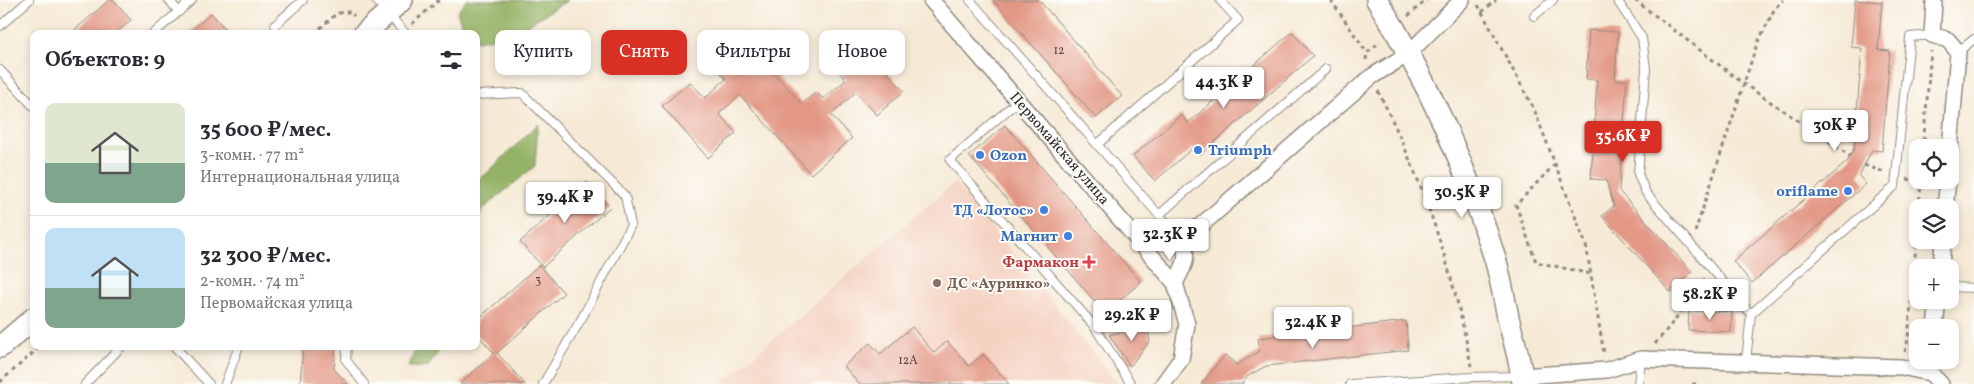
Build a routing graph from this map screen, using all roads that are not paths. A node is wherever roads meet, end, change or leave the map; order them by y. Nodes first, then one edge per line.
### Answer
1 (29, 0) edge
2 (169, 0) edge
3 (192, 0) edge
4 (303, 0) edge
5 (931, 0) edge
6 (1220, 0) edge
7 (1377, 0) edge
8 (1462, 0) edge
9 (1552, 0) edge
10 (973, 1) edge
11 (1621, 1) edge
12 (1936, 1) edge
13 (389, 5) edge
14 (179, 12) junction
15 (1534, 16) dead end
16 (275, 25) dead end
17 (0, 26) edge
18 (158, 30) edge
19 (367, 30) edge
20 (403, 30) edge
21 (1932, 35) junction
22 (1974, 39) edge
23 (1958, 52) junction
24 (1408, 54) junction
25 (1326, 69) dead end
26 (0, 70) edge
27 (480, 95) edge
28 (1019, 100) junction
29 (30, 103) edge
30 (1951, 139) edge
31 (1098, 144) junction
32 (1159, 216) junction
33 (1183, 241) junction
34 (1175, 283) junction
35 (1959, 287) edge
36 (1974, 288) edge
37 (1752, 314) junction
38 (30, 321) edge
39 (0, 347) edge
40 (118, 350) edge
41 (178, 350) edge
42 (237, 350) edge
43 (347, 350) edge
44 (1641, 359) junction
45 (1746, 362) junction
46 (1934, 372) edge
47 (1523, 380) edge
48 (1443, 381) edge
49 (85, 384) edge
50 (209, 384) edge
51 (224, 384) edge
52 (364, 384) edge
53 (543, 384) edge
54 (1131, 384) edge
55 (1163, 384) edge
56 (1350, 384) edge
57 (1638, 384) edge

1 - 17 lane
2 - 14 lane
3 - 14 lane
4 - 16 lane
5 - 28 street, Первомайская улица
6 - 31 lane
7 - 24 main road
8 - 24 street
9 - 15 lane
10 - 31 lane, Первомайская улица
11 - 37 lane
12 - 21 street
13 - 19 main road
13 - 20 lane
14 - 18 lane
21 - 23 street
21 - 37 lane
22 - 23 lane
23 - 30 street
24 - 33 street
24 - 47 main road
25 - 32 lane
26 - 29 lane
27 - 53 lane
28 - 34 street, Первомайская улица
28 - 54 lane
31 - 32 lane, Первомайская улица
32 - 33 lane, Первомайская улица
33 - 34 street
34 - 55 street, Первомайская улица
35 - 36 lane
37 - 45 lane
38 - 39 main road
40 - 49 lane
41 - 50 lane
42 - 51 lane
43 - 52 lane
44 - 45 street
44 - 47 street
44 - 57 lane
45 - 46 street
47 - 48 lane
48 - 56 lane

